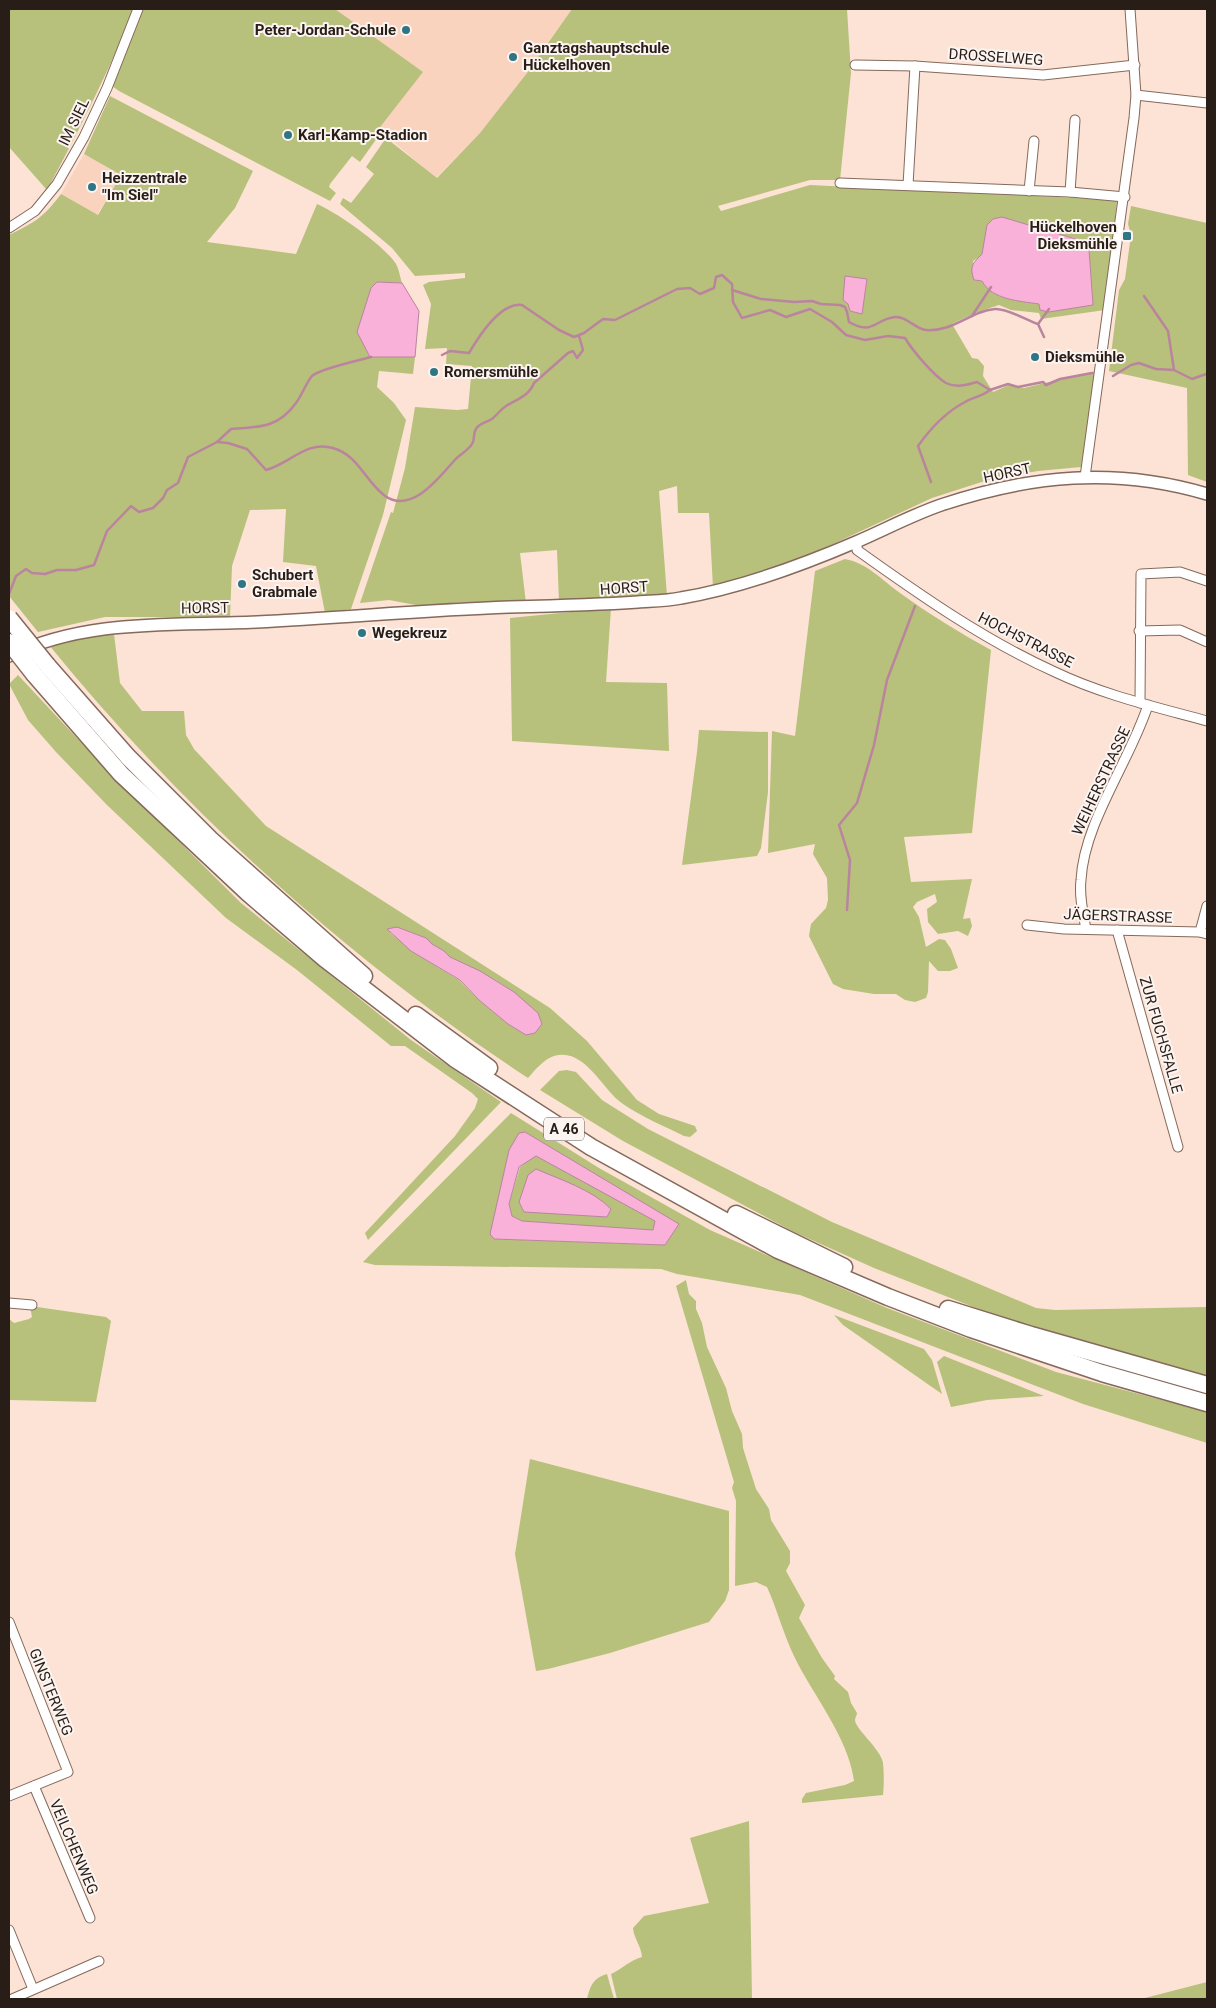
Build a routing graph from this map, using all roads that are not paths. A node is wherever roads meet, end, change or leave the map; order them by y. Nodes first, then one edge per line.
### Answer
1 (138, 9) edge
2 (1130, 9) edge
3 (854, 65) dead end
4 (1135, 65) junction
5 (915, 66) junction
6 (1136, 95) junction
7 (1207, 103) edge
8 (1075, 120) dead end
9 (1034, 141) dead end
10 (840, 183) dead end
11 (908, 185) junction
12 (1029, 191) junction
13 (1070, 192) junction
14 (1125, 197) junction
15 (9, 228) edge
16 (1085, 477) junction
17 (1207, 494) edge
18 (856, 542) junction
19 (1207, 581) edge
20 (9, 618) edge
21 (1139, 631) junction
22 (1207, 642) edge
23 (16, 645) edge
24 (9, 656) edge
25 (40, 669) junction
26 (1144, 704) junction
27 (1207, 720) edge
28 (1207, 906) edge
29 (1027, 925) dead end
30 (1086, 929) junction
31 (1117, 930) junction
32 (1204, 933) edge
33 (1178, 1147) dead end
34 (9, 1303) edge
35 (32, 1306) dead end
36 (1207, 1385) edge
37 (1207, 1403) edge
38 (9, 1622) edge
39 (34, 1786) junction
40 (9, 1796) edge
41 (90, 1918) dead end
42 (9, 1930) edge
43 (98, 1961) dead end
44 (33, 1989) junction
45 (12, 1999) edge

1 - 15 street, IM SIEL
2 - 4 street
3 - 5 street, DROSSELWEG
4 - 5 street, DROSSELWEG
4 - 6 street
5 - 11 street
6 - 7 street
6 - 14 street
8 - 13 street
9 - 12 street
10 - 11 street
11 - 12 street
12 - 13 street
13 - 14 street
14 - 16 street
16 - 17 street, HORST
16 - 18 street, HORST
18 - 23 street, HORST
18 - 26 street, HOCHSTRASSE
19 - 21 street, WEIHERSTRASSE
20 - 25 highway, A 46, bridge
21 - 22 street
21 - 26 street, WEIHERSTRASSE
23 - 24 street, HORST
23 - 25 highway, A 46, bridge
25 - 36 highway, A 46
25 - 37 highway, A 46
26 - 27 street, HOCHSTRASSE
26 - 30 street, WEIHERSTRASSE
28 - 32 street
29 - 30 street, JÄGERSTRASSE
30 - 31 street, JÄGERSTRASSE
31 - 32 street, JÄGERSTRASSE
31 - 33 street, ZUR FUCHSFALLE
34 - 35 street
38 - 39 street, GINSTERWEG
39 - 40 street
39 - 41 street, VEILCHENWEG
42 - 44 street
43 - 44 street
44 - 45 street

